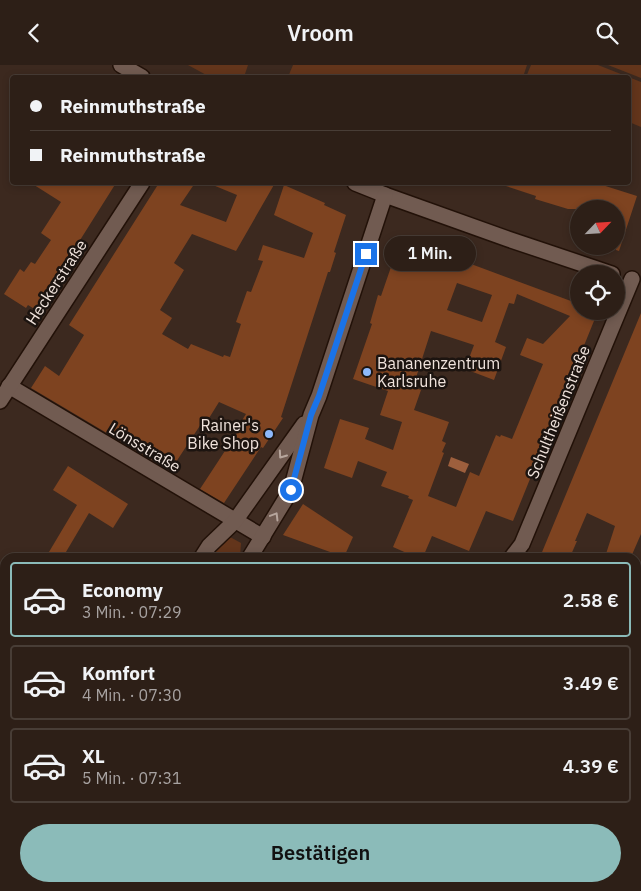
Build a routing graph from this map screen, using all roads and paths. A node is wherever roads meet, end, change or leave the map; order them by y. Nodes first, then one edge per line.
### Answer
1 (121, 65) edge
2 (138, 75) edge
3 (141, 185) edge
4 (360, 185) edge
5 (385, 195) junction
6 (585, 265) edge
7 (636, 279) edge
8 (9, 387) junction
9 (0, 401) edge
10 (311, 415) junction
11 (235, 521) junction
12 (263, 537) junction
13 (205, 553) edge
14 (253, 553) edge
15 (515, 553) edge

1 - 2 street
3 - 8 street, Heckerstraße
4 - 5 street
5 - 6 street
5 - 10 street
7 - 15 street, Schultheißenstraße
8 - 9 street, Heckerstraße
8 - 11 street, Lönsstraße
10 -> 11 street
12 -> 10 street
11 - 12 street, Lönsstraße
11 - 13 street
12 - 14 street

